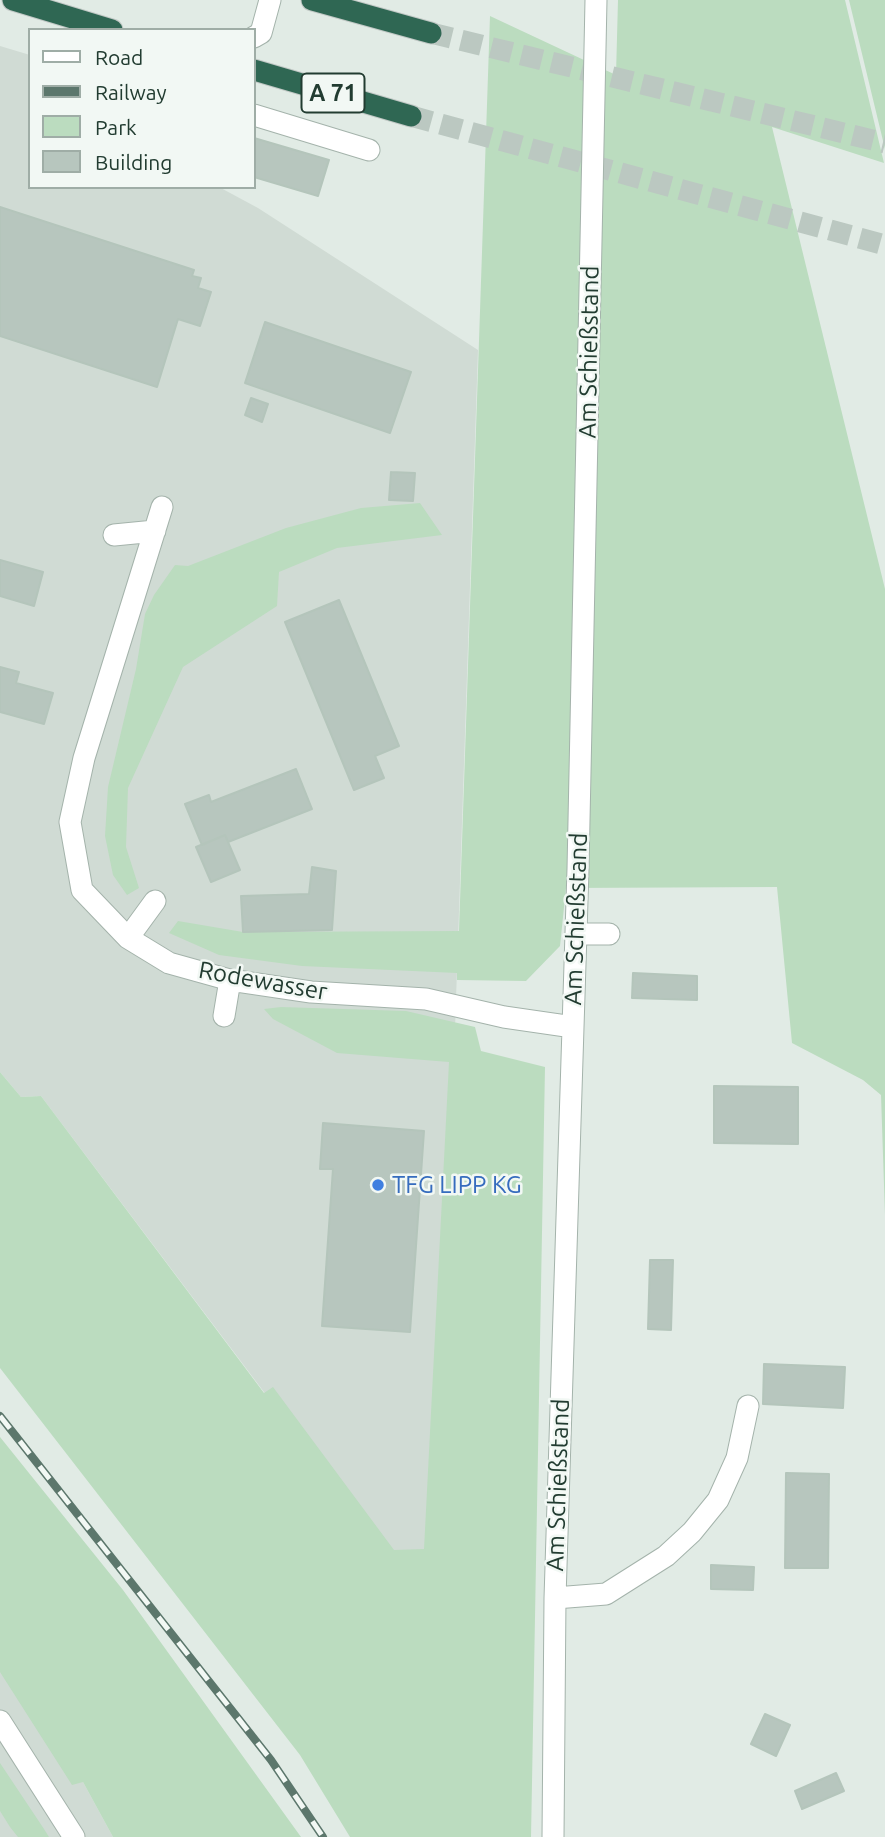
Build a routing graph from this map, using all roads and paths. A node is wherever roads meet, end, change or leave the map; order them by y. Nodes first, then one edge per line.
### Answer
1 (13, 0) edge
2 (270, 0) edge
3 (312, 0) edge
4 (596, 0) edge
5 (105, 28) edge
6 (431, 33) tunnel mouth
7 (256, 36) edge
8 (256, 72) edge
9 (256, 116) edge
10 (411, 116) tunnel mouth
11 (369, 150) dead end
12 (162, 507) dead end
13 (155, 531) junction
14 (114, 535) dead end
15 (155, 901) dead end
16 (576, 934) junction
17 (609, 934) dead end
18 (128, 938) junction
19 (230, 980) junction
20 (224, 1016) dead end
21 (573, 1027) junction
22 (748, 1406) dead end
23 (555, 1598) junction
24 (0, 1721) edge
25 (74, 1837) edge
26 (553, 1837) edge

1 - 5 highway
2 - 7 street
3 - 6 highway
4 - 16 street, Am Schießstand
8 - 10 highway, A 71
9 - 11 street
12 - 13 street, Rodewasser
13 - 14 street
13 - 18 street, Rodewasser
15 - 18 street
16 - 17 street
16 - 21 street, Am Schießstand
18 - 19 street, Rodewasser
19 - 20 street
19 - 21 street, Rodewasser
21 - 23 street, Am Schießstand
22 - 23 street
23 - 26 street, Am Schießstand
24 - 25 street

